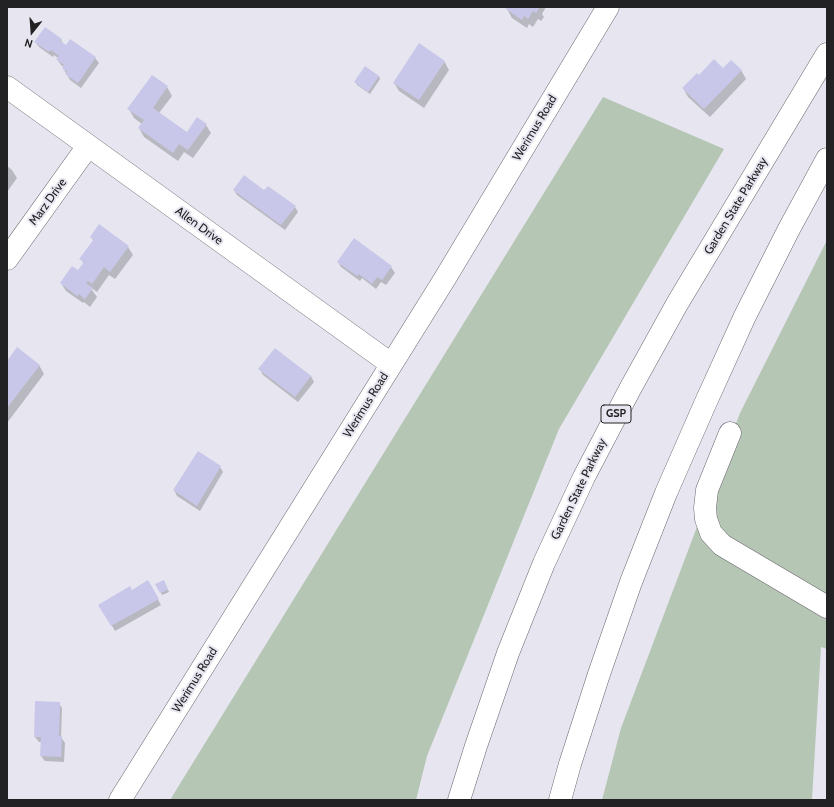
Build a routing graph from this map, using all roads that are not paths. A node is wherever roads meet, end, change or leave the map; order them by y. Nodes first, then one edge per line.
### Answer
1 (608, 7) edge
2 (827, 54) edge
3 (7, 88) edge
4 (88, 146) junction
5 (827, 159) edge
6 (7, 259) edge
7 (391, 364) junction
8 (730, 433) dead end
9 (827, 607) edge
10 (120, 800) edge
11 (459, 800) edge
12 (560, 800) edge

1 - 7 main road, Werimus Road
2 - 11 main road, Garden State Parkway / GSP
3 - 4 main road, Allen Drive
4 - 6 main road, Marz Drive
4 - 7 main road, Allen Drive
5 - 12 main road
7 - 10 main road, Werimus Road
8 - 9 main road

